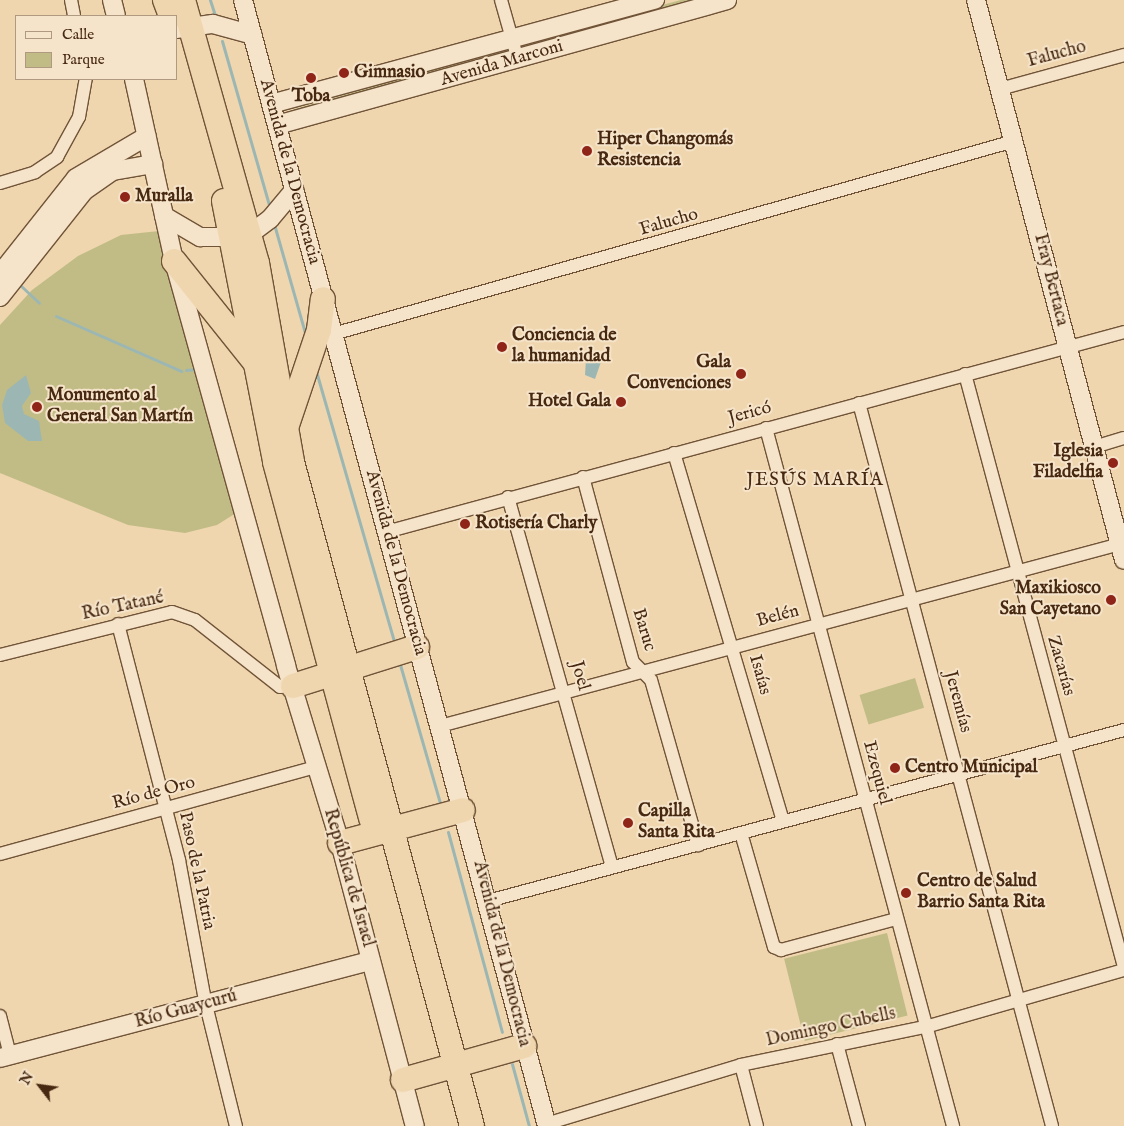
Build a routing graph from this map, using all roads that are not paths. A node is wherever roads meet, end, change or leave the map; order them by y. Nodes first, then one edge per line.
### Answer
1 (71, 0) edge
2 (112, 0) edge
3 (165, 0) edge
4 (183, 0) edge
5 (243, 0) edge
6 (501, 0) edge
7 (656, 0) edge
8 (727, 0) edge
9 (976, 0) edge
10 (74, 15) edge
11 (116, 15) edge
12 (173, 15) edge
13 (179, 26) edge
14 (253, 35) junction
15 (511, 39) junction
16 (1124, 55) edge
17 (518, 60) junction
18 (86, 80) edge
19 (134, 80) edge
20 (1000, 89) junction
21 (271, 104) junction
22 (277, 125) junction
23 (146, 136) junction
24 (1014, 141) junction
25 (153, 164) junction
26 (0, 182) edge
27 (294, 190) junction
28 (164, 216) junction
29 (242, 235) junction
30 (174, 261) junction
31 (0, 274) edge
32 (0, 298) edge
33 (324, 298) joint
34 (1124, 332) edge
35 (318, 346) junction
36 (1067, 347) junction
37 (254, 361) junction
38 (965, 374) junction
39 (860, 402) junction
40 (766, 428) junction
41 (286, 429) junction
42 (1124, 438) edge
43 (1094, 447) junction
44 (674, 453) junction
45 (583, 477) junction
46 (508, 497) junction
47 (386, 532) junction
48 (1122, 549) edge
49 (1015, 571) junction
50 (911, 599) junction
51 (118, 624) junction
52 (818, 624) junction
53 (733, 646) junction
54 (417, 647) junction
55 (0, 655) edge
56 (341, 669) junction
57 (642, 671) junction
58 (293, 686) junction
59 (566, 692) junction
60 (440, 726) junction
61 (1124, 730) edge
62 (1064, 746) junction
63 (316, 767) junction
64 (958, 774) junction
65 (865, 800) junction
66 (165, 810) junction
67 (464, 810) junction
68 (783, 822) junction
69 (383, 833) junction
70 (741, 833) junction
71 (340, 844) junction
72 (698, 844) junction
73 (0, 854) edge
74 (612, 867) junction
75 (488, 901) junction
76 (896, 919) junction
77 (371, 961) junction
78 (1124, 968) edge
79 (1016, 1002) junction
80 (206, 1005) junction
81 (0, 1016) edge
82 (925, 1027) junction
83 (837, 1044) junction
84 (524, 1046) junction
85 (5, 1056) edge
86 (741, 1065) junction
87 (448, 1068) junction
88 (403, 1080) junction
89 (547, 1125) edge
90 (236, 1126) edge
91 (414, 1126) edge
92 (456, 1126) edge
93 (472, 1126) edge
94 (757, 1126) edge
95 (859, 1126) edge
96 (953, 1126) edge
97 (1052, 1126) edge

1 - 10 street
2 - 11 street
3 - 12 highway
4 - 13 highway
5 - 14 street, Avenida de la Democracia
6 - 15 street
7 - 15 street, Avenida Marconi
8 - 17 street, Avenida Marconi
9 - 20 street, Fray Bertaca
13 - 14 street
13 - 29 highway
14 - 21 street, Avenida de la Democracia
15 - 17 street
15 - 21 street, Avenida Marconi
16 - 20 street, Falucho
17 - 22 street, Avenida Marconi
18 - 26 street
19 - 23 street
20 - 24 street, Fray Bertaca
21 - 22 street, Avenida de la Democracia
22 - 27 street, Avenida de la Democracia
23 - 25 street
23 - 31 street
24 - 35 street, Falucho
24 - 36 street, Fray Bertaca
25 - 28 street
25 - 32 street
27 - 29 street
27 - 33 street, Avenida de la Democracia
28 - 29 street
28 - 30 street
29 - 37 highway
29 - 41 highway
30 - 37 highway
30 - 58 street, República de Israel
33 - 35 highway
34 - 36 street, Jericó
35 - 41 highway
35 - 47 street, Avenida de la Democracia
36 - 38 street, Jericó
36 - 43 street, Fray Bertaca
37 - 56 highway
38 - 39 street, Jericó
38 - 49 street, Zacarías
39 - 40 street, Jericó
39 - 50 street, Jeremías
40 - 44 street, Jericó
40 - 52 street, Ezequiel
41 - 56 highway
42 - 43 street
43 - 48 street, Fray Bertaca
44 - 45 street, Jericó
44 - 53 street, Isaías
45 - 46 street, Jericó
45 - 57 street, Baruc
46 - 47 street, Jericó
46 - 59 street, Joel
47 - 54 street, Avenida de la Democracia
48 - 49 street, Belén
49 - 50 street, Belén
49 - 62 street, Zacarías
50 - 52 street, Belén
50 - 64 street, Jeremías
51 - 55 street, Río Tatané
51 - 58 street, Río Tatané
51 - 66 street, Paso de la Patria
52 - 53 street, Belén
52 - 65 street, Ezequiel
53 - 57 street, Belén
53 - 68 street, Isaías
54 - 56 highway
54 - 60 street, Avenida de la Democracia
56 - 58 highway
56 - 69 highway
57 - 59 street, Belén
57 - 72 street, Baruc
58 - 63 street, República de Israel
59 - 60 street, Belén
59 - 74 street, Joel
60 - 67 street, Avenida de la Democracia
61 - 62 street
62 - 64 street
62 - 78 street, Zacarías
63 - 66 street, Río de Oro
63 - 71 street, República de Israel
64 - 65 street
64 - 79 street, Jeremías
65 - 68 street
65 - 76 street, Ezequiel
66 - 73 street, Río de Oro
66 - 80 street, Paso de la Patria
67 - 69 highway
67 - 75 street, Avenida de la Democracia
68 - 70 street
69 - 71 highway
69 - 87 highway
70 - 72 street
70 - 76 street
71 - 77 street, República de Israel
72 - 74 street
74 - 75 street
75 - 84 street, Avenida de la Democracia
76 - 82 street, Ezequiel
77 - 80 street, Río Guaycurú
77 - 88 street, República de Israel
78 - 79 street, Domingo Cubells
79 - 82 street, Domingo Cubells
79 - 97 street, Jeremías
80 - 85 street, Río Guaycurú
80 - 90 street, Paso de la Patria
81 - 85 street
82 - 83 street, Domingo Cubells
82 - 96 street, Ezequiel
83 - 86 street, Domingo Cubells
83 - 95 street
84 - 87 highway
84 - 89 street, Avenida de la Democracia
86 - 89 street, Domingo Cubells
86 - 94 street
87 - 88 highway
87 - 92 highway
87 - 93 highway
88 - 91 street, República de Israel

